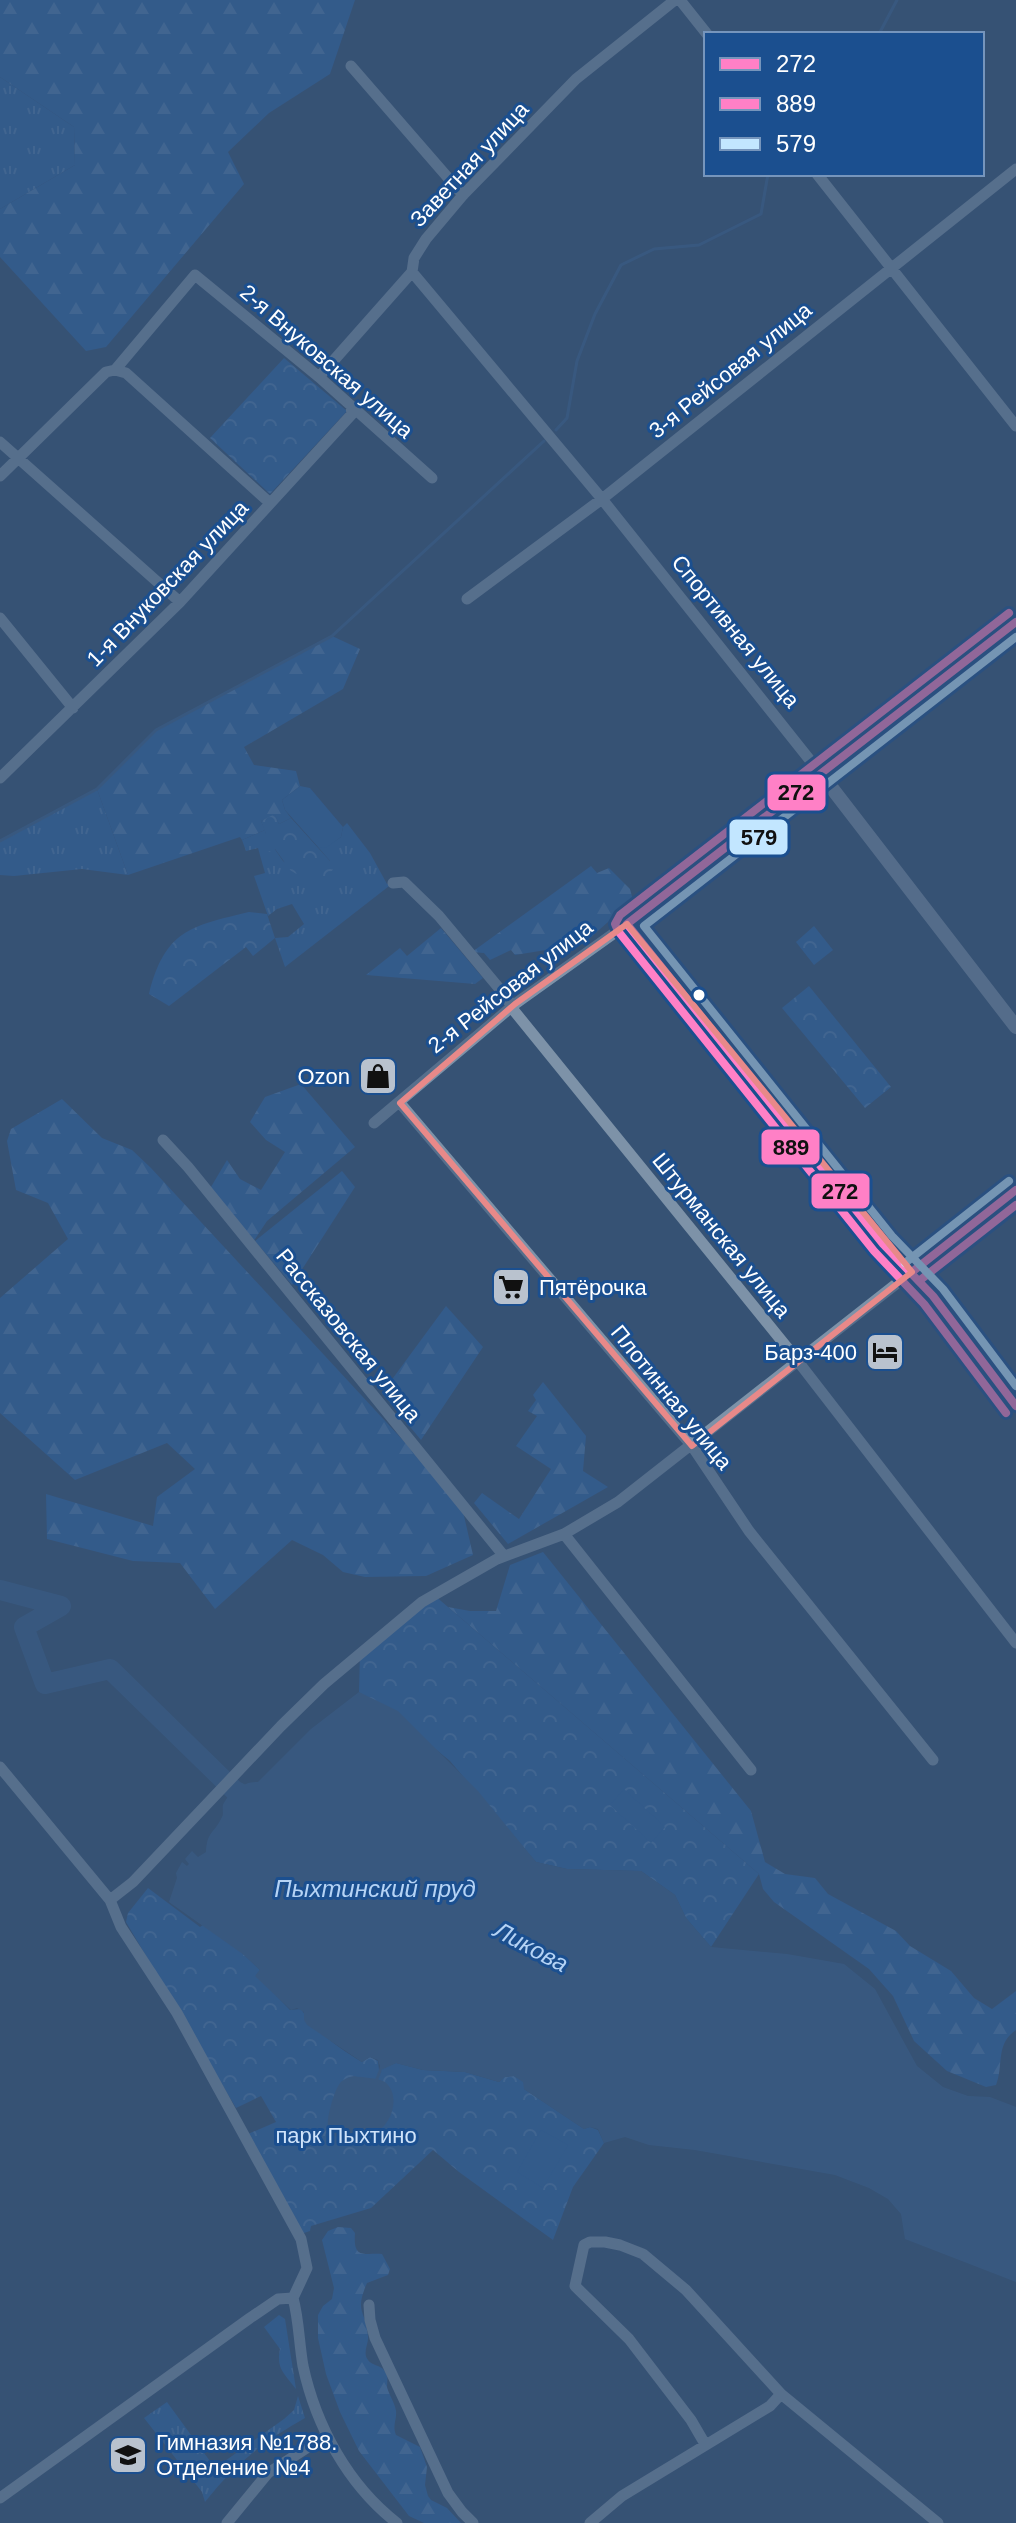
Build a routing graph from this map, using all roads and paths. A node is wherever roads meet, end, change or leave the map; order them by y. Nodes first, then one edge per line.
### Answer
1 (678, 0) edge
2 (705, 32) edge
3 (351, 66) dead end
4 (1016, 169) edge
5 (819, 176) edge
6 (463, 195) junction
7 (891, 267) junction
8 (412, 272) junction
9 (115, 370) junction
10 (319, 377) junction
11 (351, 407) junction
12 (1016, 426) edge
13 (0, 442) edge
14 (18, 458) junction
15 (0, 476) edge
16 (432, 478) dead end
17 (602, 499) junction
18 (270, 503) junction
19 (467, 599) dead end
20 (180, 602) junction
21 (0, 618) edge
22 (1016, 622) edge
23 (73, 708) junction
24 (821, 774) junction
25 (0, 778) edge
26 (393, 883) dead end
27 (627, 924) junction
28 (511, 1007) junction
29 (1016, 1027) edge
30 (400, 1103) junction
31 (374, 1123) dead end
32 (163, 1140) dead end
33 (1016, 1190) edge
34 (912, 1272) junction
35 (797, 1361) junction
36 (1016, 1406) edge
37 (692, 1446) junction
38 (564, 1534) junction
39 (504, 1556) junction
40 (1016, 1643) edge
41 (933, 1760) dead end
42 (0, 1767) edge
43 (751, 1770) dead end
44 (110, 1900) junction
45 (293, 2298) junction
46 (369, 2305) dead end
47 (781, 2394) junction
48 (327, 2435) junction
49 (705, 2444) junction
50 (0, 2498) edge
51 (227, 2523) edge
52 (397, 2523) edge
53 (473, 2523) edge
54 (590, 2523) edge
55 (938, 2523) edge

1 - 2 street
1 - 6 street, Заветная улица
3 - 6 street
4 - 7 street, 3-я Рейсовая улица
5 - 7 street
6 - 8 street, Заветная улица
7 - 12 street
7 - 17 street, 3-я Рейсовая улица
8 - 10 street, Заветная улица
8 - 17 street, Спортивная улица
9 - 10 street, 2-я Внуковская улица
9 - 14 street
9 - 18 street
10 - 11 street, 2-я Внуковская улица
11 - 16 street, 2-я Внуковская улица
11 - 18 street, 1-я Внуковская улица
13 - 14 street
14 - 15 street
14 - 20 street
17 - 19 street, 3-я Рейсовая улица
17 - 24 street, Спортивная улица
18 - 20 street, 1-я Внуковская улица
20 - 23 street, 1-я Внуковская улица
21 - 23 street
22 - 24 street, 2-я Рейсовая улица
23 - 25 street, 1-я Внуковская улица
24 - 27 street, 2-я Рейсовая улица
24 - 29 street, Спортивная улица
26 - 28 street, Штурманская улица
27 - 28 street, 2-я Рейсовая улица
27 - 34 street
28 - 30 street, 2-я Рейсовая улица
28 - 35 street, Штурманская улица
30 - 31 street, 2-я Рейсовая улица
30 - 37 street, Плотинная улица
32 - 39 street, Рассказовская улица
33 - 34 street
34 - 35 street
34 - 36 street
35 - 37 street
35 - 40 street, Штурманская улица
37 - 38 street
37 - 41 street, Плотинная улица
38 - 39 street
38 - 43 street
39 - 44 street
42 - 44 street
44 - 45 street
45 - 48 street
45 - 50 street
46 - 53 street
47 - 49 street
47 - 49 street
47 - 55 street
48 - 51 street
48 - 52 street
49 - 54 street

